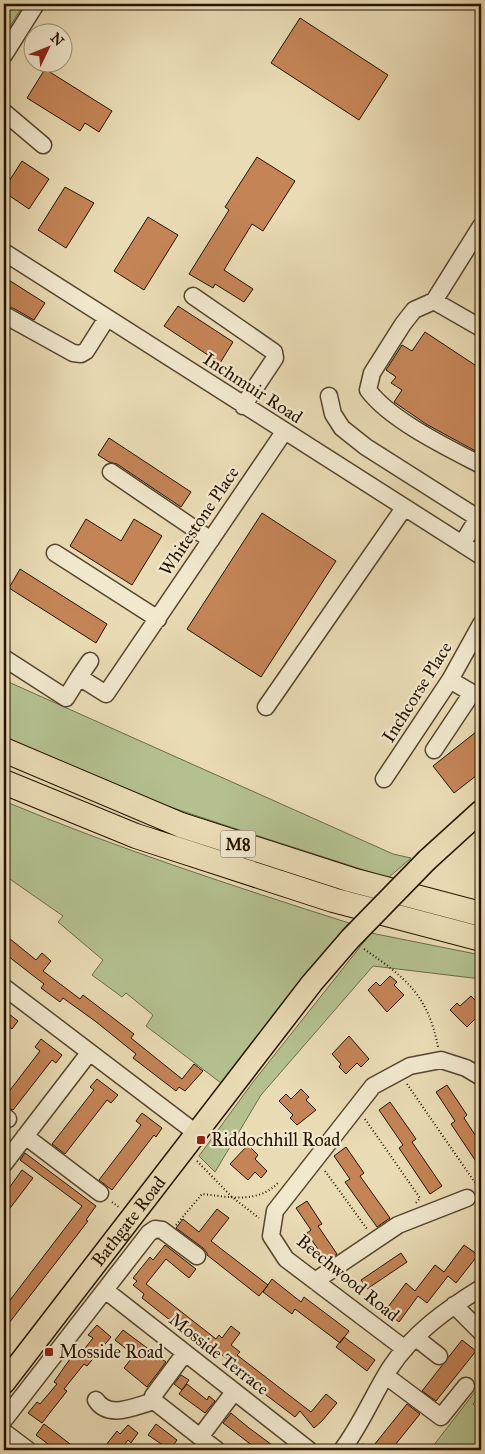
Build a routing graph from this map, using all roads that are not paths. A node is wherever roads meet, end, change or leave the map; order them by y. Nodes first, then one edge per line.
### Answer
1 (36, 4) edge
2 (4, 55) edge
3 (4, 112) edge
4 (43, 145) dead end
5 (481, 226) edge
6 (4, 252) edge
7 (193, 296) dead end
8 (434, 302) junction
9 (8, 316) dead end
10 (107, 318) junction
11 (481, 328) edge
12 (329, 396) dead end
13 (243, 406) junction
14 (284, 432) junction
15 (481, 465) edge
16 (111, 472) dead end
17 (404, 508) junction
18 (480, 519) edge
19 (211, 540) junction
20 (462, 544) junction
21 (55, 553) dead end
22 (481, 556) edge
23 (158, 619) junction
24 (481, 624) edge
25 (4, 658) edge
26 (90, 660) dead end
27 (79, 677) junction
28 (450, 680) junction
29 (266, 707) dead end
30 (4, 750) edge
31 (434, 750) dead end
32 (384, 780) dead end
33 (4, 782) edge
34 (481, 811) edge
35 (481, 914) edge
36 (481, 939) edge
37 (4, 987) edge
38 (89, 1053) junction
39 (481, 1077) edge
40 (25, 1136) junction
41 (190, 1141) junction
42 (4, 1164) edge
43 (100, 1192) road end
44 (473, 1192) road end
45 (197, 1256) dead end
46 (315, 1281) junction
47 (481, 1288) edge
48 (105, 1290) junction
49 (454, 1305) junction
50 (481, 1332) edge
51 (410, 1344) junction
52 (185, 1353) junction
53 (439, 1356) dead end
54 (386, 1376) junction
55 (4, 1383) edge
56 (466, 1386) dead end
57 (234, 1392) junction
58 (96, 1400) dead end
59 (154, 1401) junction
60 (4, 1420) edge
61 (4, 1432) edge
62 (200, 1437) junction
63 (28, 1450) edge
64 (217, 1450) edge
65 (309, 1450) edge
66 (342, 1450) edge

1 - 2 street
3 - 4 street
5 - 8 street
6 - 10 street, Inchmuir Road
7 - 13 street
8 - 11 street
8 - 15 street
9 - 10 street
10 - 13 street, Inchmuir Road
12 - 18 street
13 - 14 street, Inchmuir Road
14 - 17 street, Inchmuir Road
14 - 19 street, Whitestone Place
16 - 19 street
17 - 20 street, Inchmuir Road
17 - 29 street
18 - 20 street
19 - 23 street, Whitestone Place
20 - 22 street, Inchmuir Road
21 - 23 street
23 - 27 street, Whitestone Place
24 - 28 street, Inchcorse Place
25 - 27 street
26 - 27 street
28 - 31 street
28 - 32 street, Inchcorse Place
30 - 35 highway, M8
33 - 36 highway, M8
34 - 41 main road, Bathgate Road, bridge
37 - 38 street
38 - 40 street
38 - 41 street
39 - 46 street, Beechwood Road
40 - 42 street
40 - 43 street
41 - 55 main road, Bathgate Road
44 - 46 street
45 - 48 street
46 - 51 street, Beechwood Road
47 - 49 street
48 - 52 street, Mosside Terrace
48 - 60 street
49 - 50 street
49 - 51 street
51 - 53 street, Beechwood Road
51 - 54 street
52 - 57 street, Mosside Terrace
52 - 59 street
54 - 56 street
54 - 66 street
57 - 62 street
57 - 65 street, Mosside Terrace
58 - 59 street
59 - 62 street
61 - 63 street
62 - 64 street

